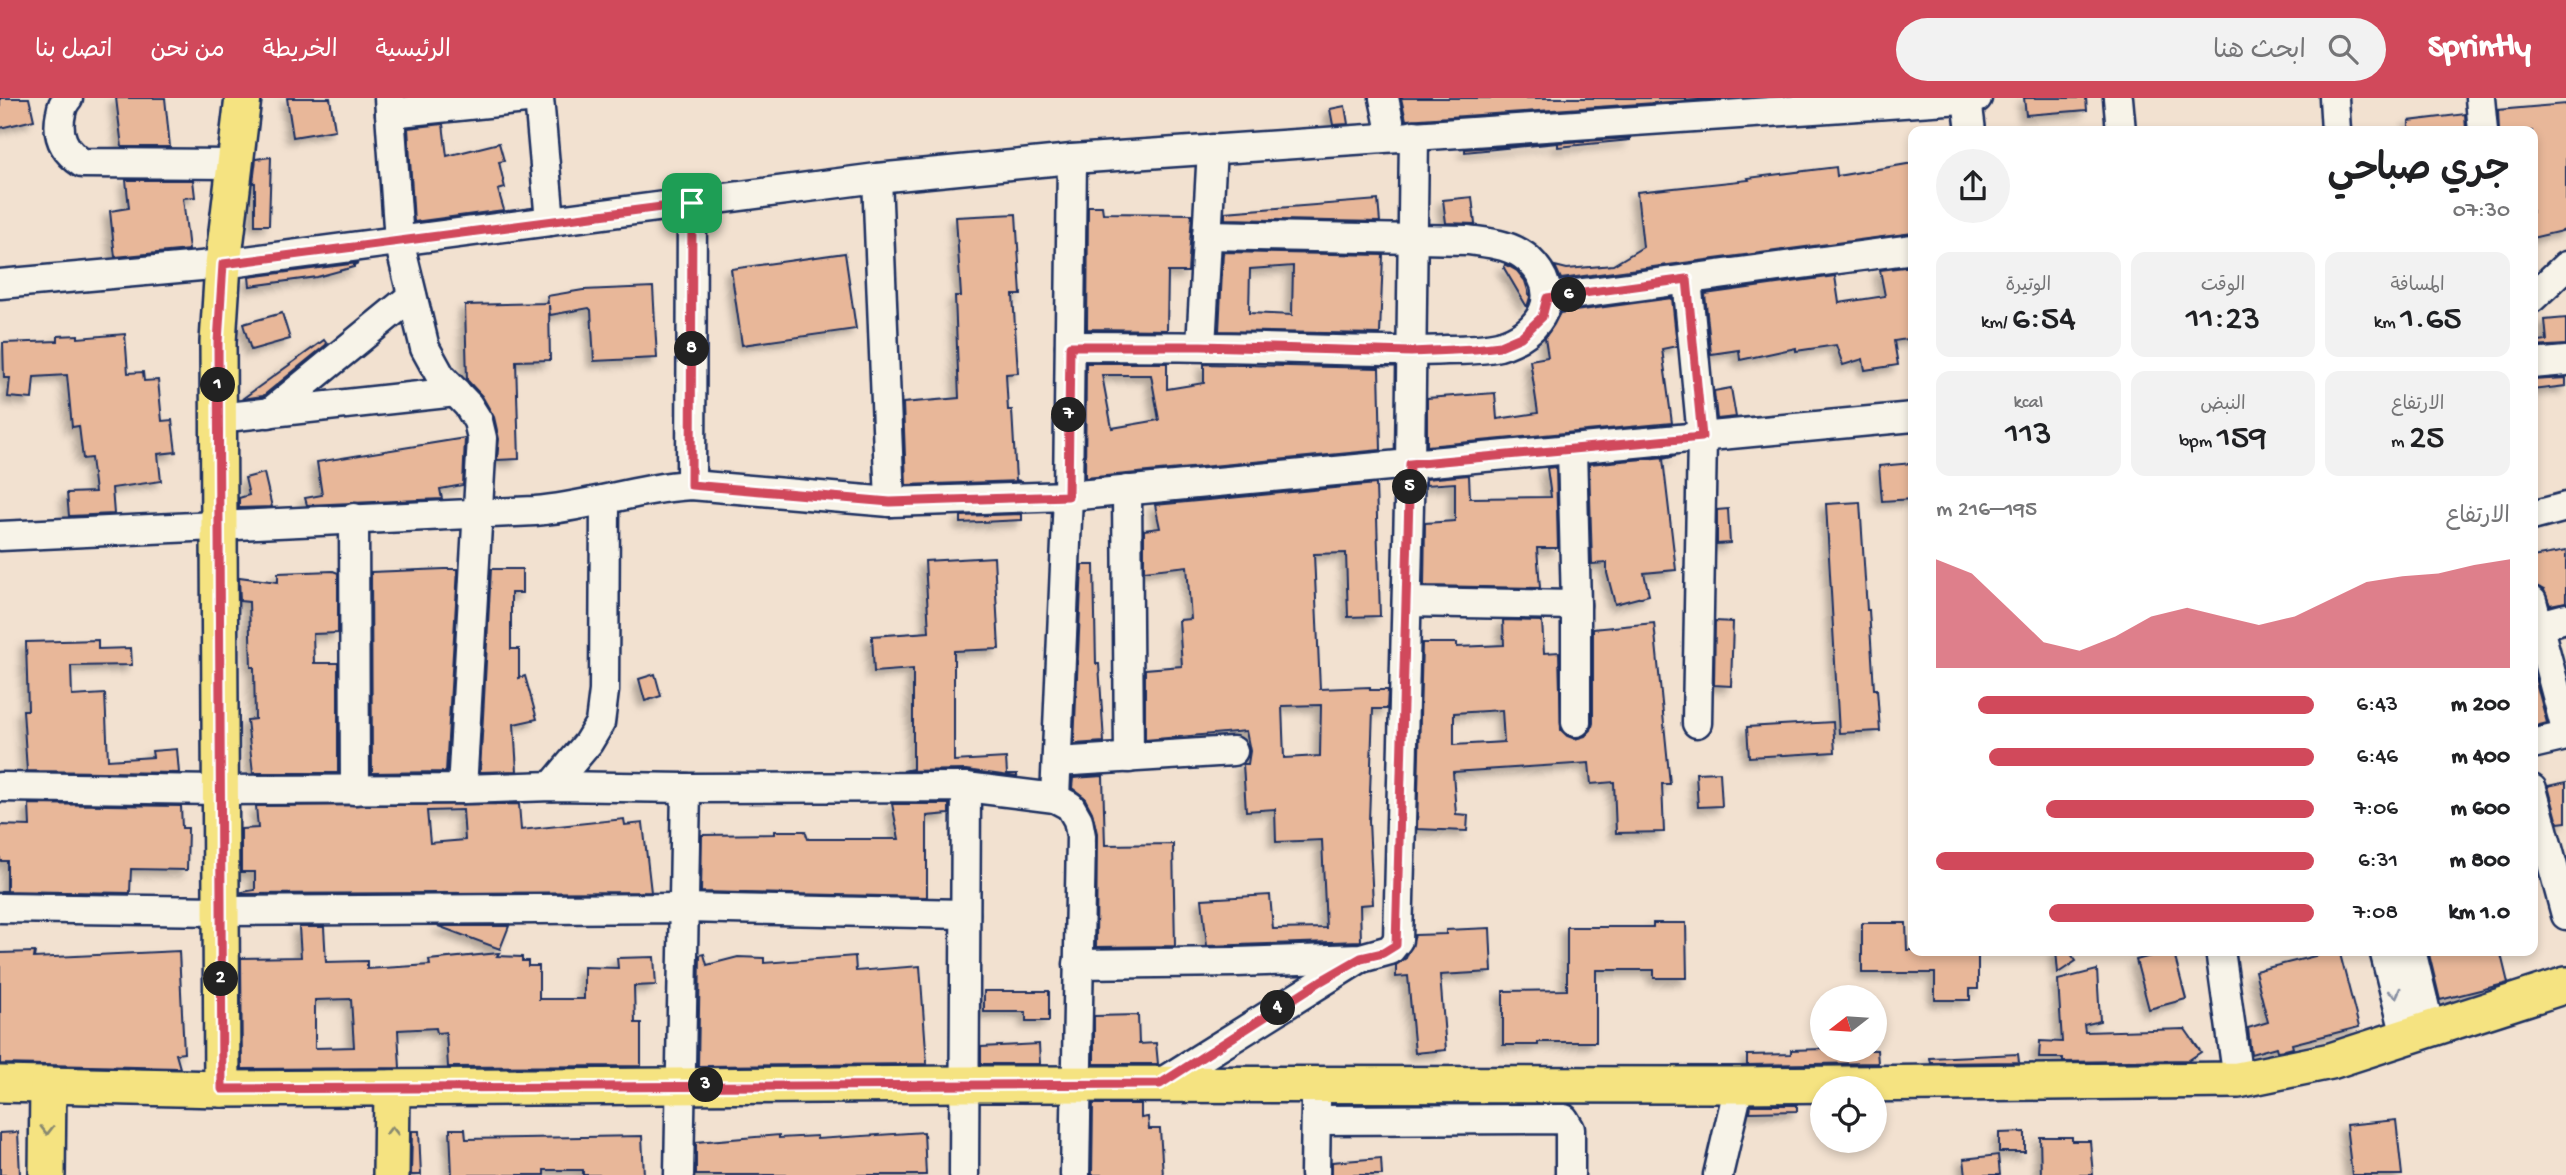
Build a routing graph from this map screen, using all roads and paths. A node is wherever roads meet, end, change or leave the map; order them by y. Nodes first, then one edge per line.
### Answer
1 (68, 98) edge
2 (243, 98) edge
3 (537, 98) edge
4 (1384, 98) edge
5 (1977, 98) edge
6 (2118, 98) edge
7 (2334, 98) edge
8 (2480, 98) edge
9 (1967, 99) edge
10 (1882, 101) edge
11 (1769, 105) edge
12 (390, 106) edge
13 (1651, 109) edge
14 (1970, 126) edge
15 (2121, 126) edge
16 (2336, 126) edge
17 (2483, 126) edge
18 (1403, 135) junction
19 (1212, 149) junction
20 (1072, 159) junction
21 (235, 163) junction
22 (877, 178) junction
23 (692, 203) junction
24 (550, 221) junction
25 (1207, 235) junction
26 (1413, 239) junction
27 (399, 241) junction
28 (1908, 250) edge
29 (223, 264) junction
30 (2566, 266) edge
31 (1687, 279) junction
32 (0, 284) edge
33 (2538, 292) edge
34 (412, 296) junction
35 (1547, 298) junction
36 (1070, 346) junction
37 (1201, 346) junction
38 (1411, 352) junction
39 (2566, 361) edge
40 (2538, 363) edge
41 (456, 392) junction
42 (269, 413) junction
43 (1908, 417) edge
44 (218, 418) junction
45 (1702, 437) junction
46 (1572, 449) junction
47 (1410, 464) junction
48 (691, 485) junction
49 (1127, 490) junction
50 (1068, 496) junction
51 (605, 501) junction
52 (890, 502) junction
53 (2566, 507) edge
54 (476, 512) junction
55 (2538, 514) edge
56 (354, 518) junction
57 (219, 525) junction
58 (0, 536) edge
59 (1407, 602) junction
60 (1576, 605) junction
61 (2538, 618) edge
62 (2566, 618) edge
63 (2538, 632) edge
64 (1576, 722) dead end
65 (1697, 723) dead end
66 (2566, 730) edge
67 (2566, 737) edge
68 (2538, 743) edge
69 (1233, 751) dead end
70 (1129, 758) junction
71 (1057, 762) junction
72 (552, 786) junction
73 (0, 787) edge
74 (966, 787) junction
75 (686, 788) junction
76 (462, 789) junction
77 (220, 790) junction
78 (355, 790) junction
79 (1055, 798) junction
80 (2538, 812) edge
81 (2551, 863) edge
82 (0, 908) edge
83 (684, 908) junction
84 (221, 911) junction
85 (965, 914) junction
86 (2566, 915) edge
87 (2221, 956) edge
88 (2386, 956) edge
89 (2412, 956) edge
90 (1361, 958) junction
91 (1078, 964) junction
92 (2566, 985) edge
93 (2418, 1033) junction
94 (2238, 1080) junction
95 (0, 1084) edge
96 (964, 1084) junction
97 (1076, 1084) junction
98 (1160, 1084) junction
99 (48, 1085) junction
100 (680, 1085) junction
101 (1316, 1085) junction
102 (1739, 1086) junction
103 (392, 1088) junction
104 (222, 1089) junction
105 (1316, 1120) junction
106 (47, 1175) edge
107 (391, 1175) edge
108 (679, 1175) edge
109 (964, 1175) edge
110 (1075, 1175) edge
111 (1315, 1175) edge
112 (1570, 1175) edge
113 (1718, 1175) edge

1 - 21 street
2 - 21 main road
3 - 12 street
3 - 24 street
4 - 18 street
5 - 9 street
6 - 15 street
7 - 16 street
8 - 17 street
9 - 10 street
9 - 14 street
10 - 11 street
11 - 13 street
12 - 27 street
13 - 18 street
18 - 19 street
18 - 26 street
19 - 20 street
19 - 25 street
20 - 22 street
20 - 36 street
21 - 29 main road
22 - 23 street
22 - 52 street
23 - 24 street
23 - 48 street
24 - 27 street
25 - 26 street
25 - 37 street
26 - 35 street
26 - 38 street
27 - 29 street
27 - 34 street
28 - 31 street
29 - 32 street
29 - 44 main road
30 - 33 street
31 - 35 street
31 - 45 street
34 - 41 street
34 - 42 street
35 - 38 street
36 - 37 street
36 - 50 street
37 - 38 street
38 - 47 street
39 - 40 street
41 - 42 street
41 - 54 street
42 - 44 street
43 - 45 street
44 - 57 main road
45 - 46 street
45 - 65 street
46 - 47 street
46 - 60 street
47 - 49 street
47 - 59 street
48 - 51 street
48 - 52 street
49 - 50 street
49 - 70 street
50 - 52 street
50 - 71 street
51 - 54 street
51 - 72 street
53 - 55 street
54 - 56 street
54 - 76 street
56 - 57 street
56 - 78 street
57 - 58 street
57 - 77 main road
59 - 60 street
59 - 90 street
60 - 64 street
61 - 62 street
63 - 66 street
67 - 68 street
69 - 70 street
70 - 71 street
71 - 79 street
72 - 75 street
72 - 76 street
73 - 77 street
74 - 75 street
74 - 79 street
74 - 85 street
75 - 83 street
76 - 78 street
77 - 78 street
77 - 84 main road
79 - 91 street
80 - 81 street
81 - 86 street
82 - 84 street
83 - 84 street
83 - 85 street
83 - 100 street
84 - 104 main road
85 - 96 street
87 - 94 street
88 -> 93 street
89 - 93 street
90 - 91 street
90 - 98 street
91 - 97 street
92 - 93 main road
93 - 94 main road
94 - 102 main road
95 - 99 main road
96 - 97 main road
96 - 100 main road
96 - 109 street
97 - 98 main road
97 - 110 street
98 - 101 main road
99 - 104 main road
99 -> 106 main road
100 - 103 main road
100 - 108 street
101 - 102 main road
101 - 105 street
102 - 113 street
103 - 104 main road
107 -> 103 main road
105 - 111 street
105 - 112 street

